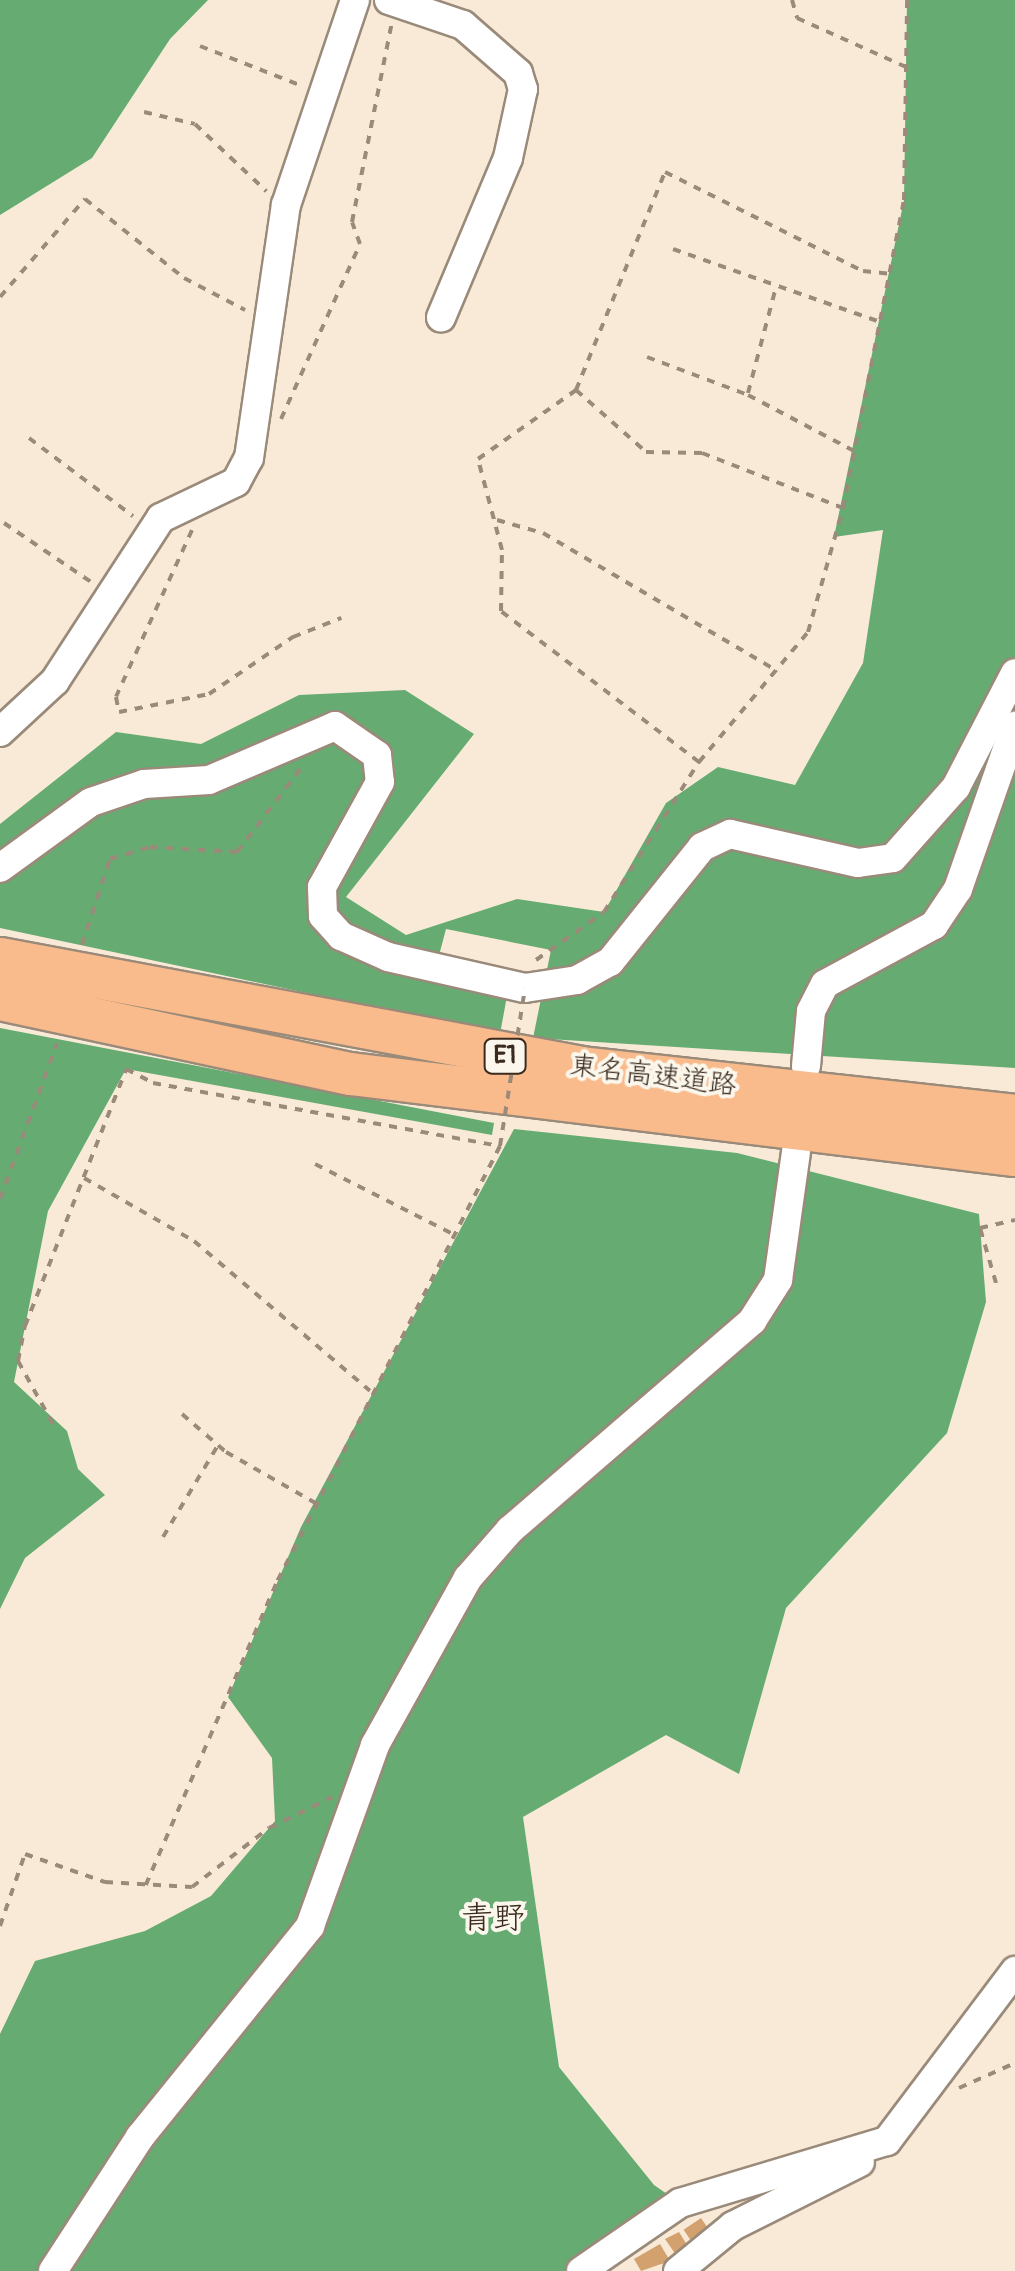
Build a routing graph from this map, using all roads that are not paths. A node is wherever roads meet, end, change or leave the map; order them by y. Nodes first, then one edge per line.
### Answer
1 (355, 0) edge
2 (392, 1) edge
3 (441, 317) dead end
4 (1015, 673) edge
5 (1015, 726) edge
6 (0, 732) edge
7 (0, 868) edge
8 (0, 960) edge
9 (0, 999) edge
10 (806, 1066) dead end
11 (1015, 1116) edge
12 (796, 1152) dead end
13 (1015, 1155) edge
14 (1015, 1971) edge
15 (887, 2142) junction
16 (54, 2271) edge
17 (582, 2271) edge
18 (678, 2271) edge

1 - 6 street
2 - 3 street
4 - 7 street
5 - 10 street
8 - 11 highway, 東名高速道路 / E1
9 - 13 highway, 東名高速道路 / E1
12 - 16 street
14 - 15 street
15 - 17 street
15 - 18 street

